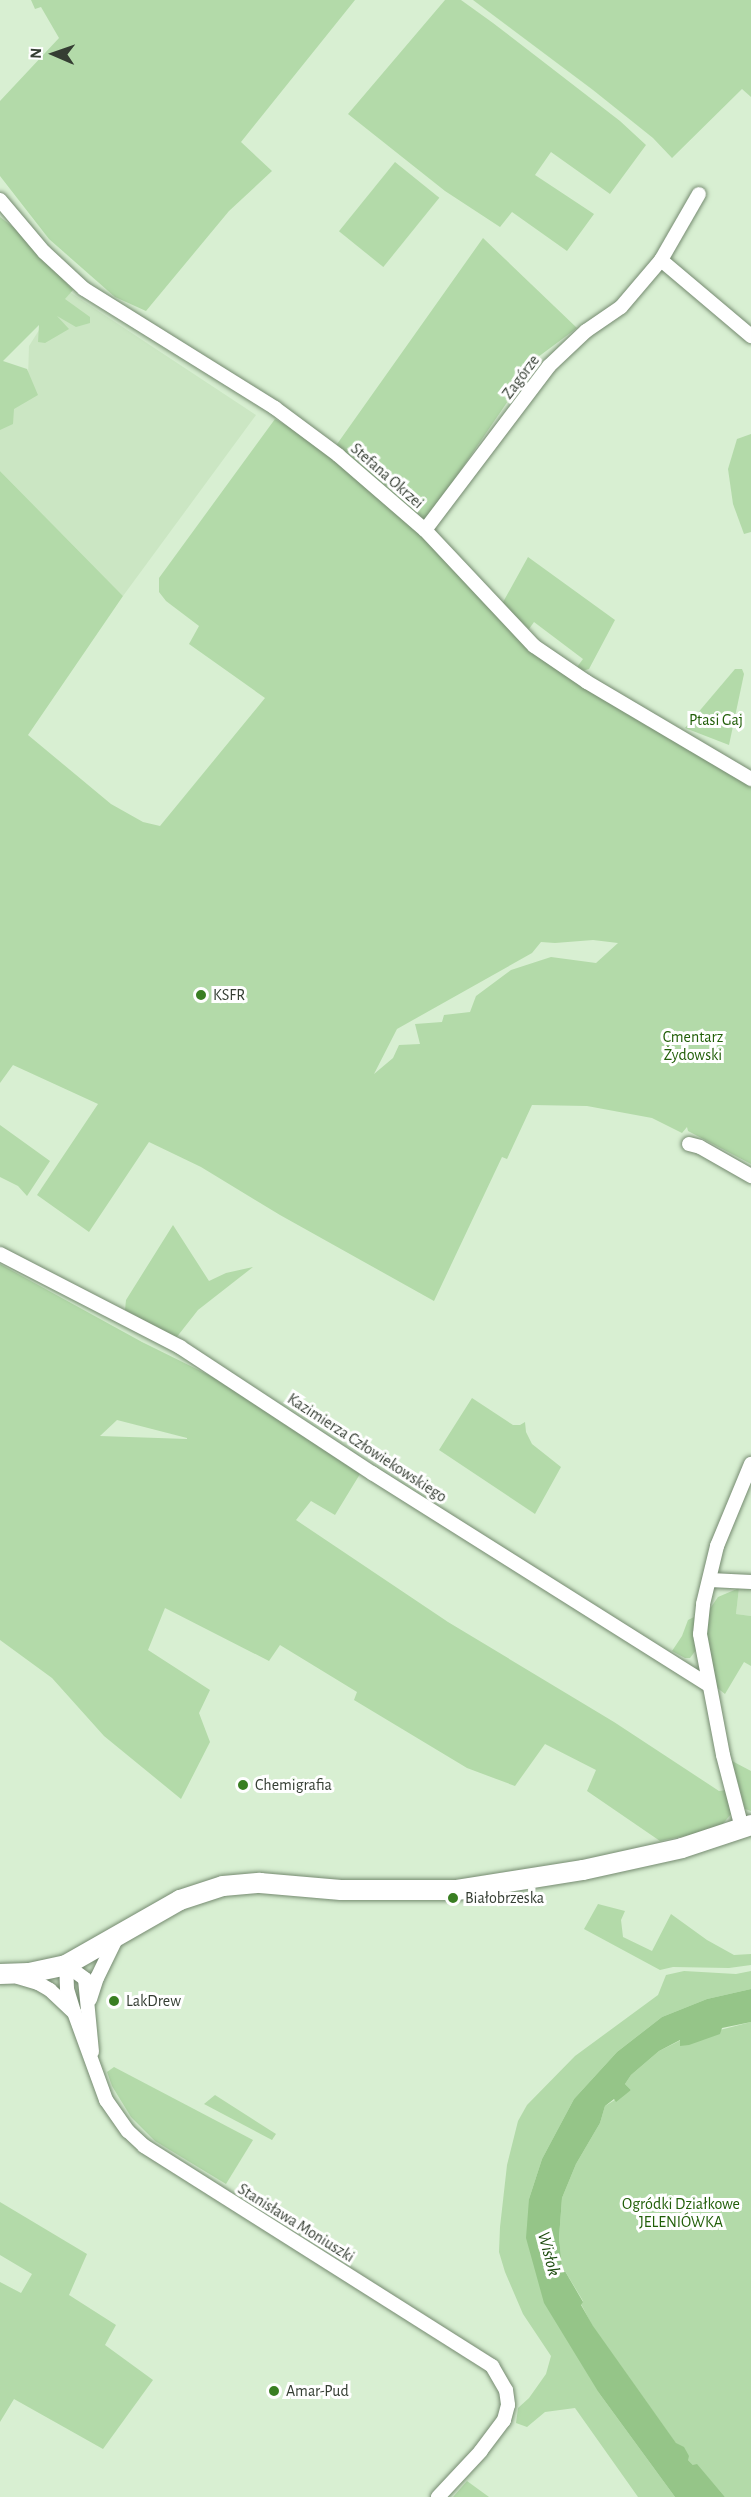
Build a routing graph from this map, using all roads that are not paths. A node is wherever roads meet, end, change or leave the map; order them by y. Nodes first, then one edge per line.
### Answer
1 (699, 194) dead end
2 (0, 200) edge
3 (661, 260) junction
4 (751, 336) edge
5 (425, 530) junction
6 (751, 778) edge
7 (689, 1144) dead end
8 (751, 1176) edge
9 (0, 1254) edge
10 (751, 1464) edge
11 (710, 1580) junction
12 (751, 1582) edge
13 (708, 1685) junction
14 (746, 1827) edge
15 (117, 1937) junction
16 (66, 1965) junction
17 (4, 1974) edge
18 (89, 2001) junction
19 (74, 2012) junction
20 (92, 2060) junction
21 (438, 2497) edge

1 - 3 street, Zagórze
2 - 5 street, Stefana Okrzei
3 - 4 street
3 - 5 street, Zagórze
5 - 6 street, Stefana Okrzei
7 - 8 street
9 - 13 street, Kazimierza Człowiekowskiego
10 - 11 street
11 - 12 street
11 - 13 street
13 - 14 street
14 - 15 street
15 - 16 street
15 - 18 street
16 - 17 street
16 - 18 street
16 - 19 street, Stanisława Moniuszki
17 - 19 street
18 - 20 street
19 - 20 street, Stanisława Moniuszki
20 - 21 street, Stanisława Moniuszki

